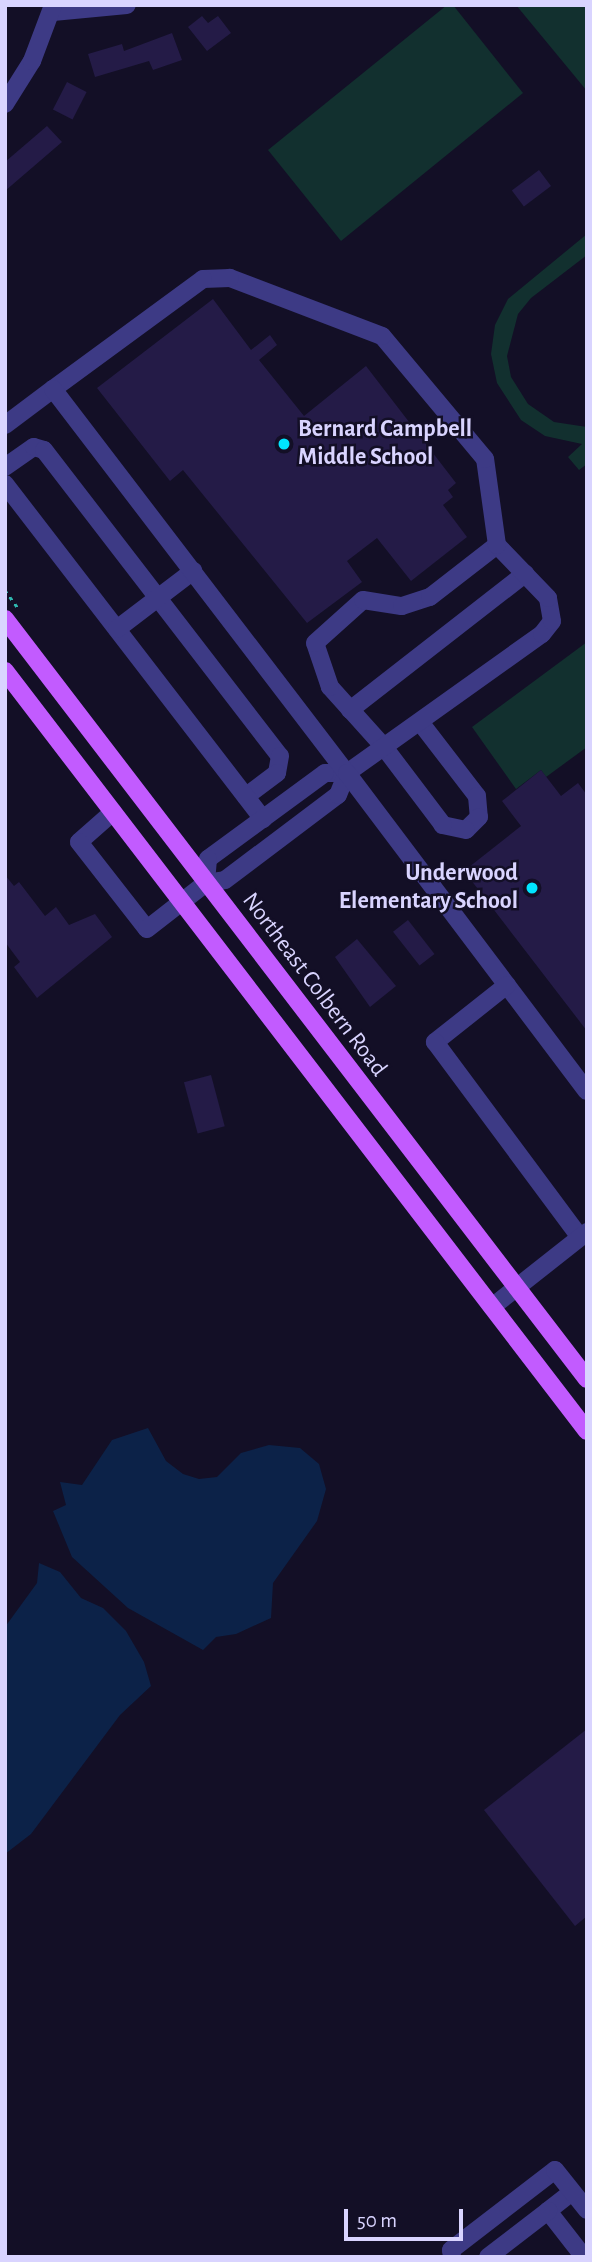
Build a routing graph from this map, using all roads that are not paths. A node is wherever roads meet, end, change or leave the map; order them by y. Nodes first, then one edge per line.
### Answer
1 (127, 5) edge
2 (53, 8) edge
3 (5, 104) edge
4 (53, 388) junction
5 (5, 425) edge
6 (5, 467) edge
7 (5, 484) edge
8 (497, 545) junction
9 (192, 571) junction
10 (525, 574) junction
11 (158, 598) junction
12 (5, 619) edge
13 (117, 629) junction
14 (5, 671) edge
15 (346, 706) junction
16 (419, 722) junction
17 (384, 747) junction
18 (347, 773) junction
19 (246, 796) junction
20 (113, 812) junction
21 (263, 819) junction
22 (206, 883) junction
23 (182, 902) junction
24 (507, 985) junction
25 (587, 1091) edge
26 (584, 1235) edge
27 (517, 1288) junction
28 (492, 1307) junction
29 (587, 1379) edge
30 (587, 1431) edge
31 (572, 2192) junction
32 (587, 2210) edge
33 (548, 2211) junction
34 (452, 2257) edge
35 (488, 2257) edge
36 (584, 2257) edge

1 - 2 street
2 - 3 street
4 - 5 street
4 - 8 street
4 - 9 street
6 - 11 street
7 - 13 street
8 - 10 street
8 - 15 street
9 - 11 street
9 - 18 street
10 - 15 street
10 - 16 street
11 - 13 street
11 - 19 street
12 - 22 main road, Northeast Colbern Road
13 - 19 street
14 - 20 main road
15 - 17 street
16 - 17 street
16 - 17 street
17 - 18 street
18 - 21 street
18 - 22 street
18 - 24 street
19 - 21 street
20 - 23 main road
20 - 23 street
21 - 22 street
22 - 23 street
22 - 27 main road, Northeast Colbern Road
23 - 28 main road
24 - 25 street
24 - 26 street
26 - 27 street
27 - 28 street
27 - 29 main road, Northeast Colbern Road
28 - 30 main road
31 - 32 street
31 - 33 street
31 - 34 street
33 - 35 street
33 - 36 street

